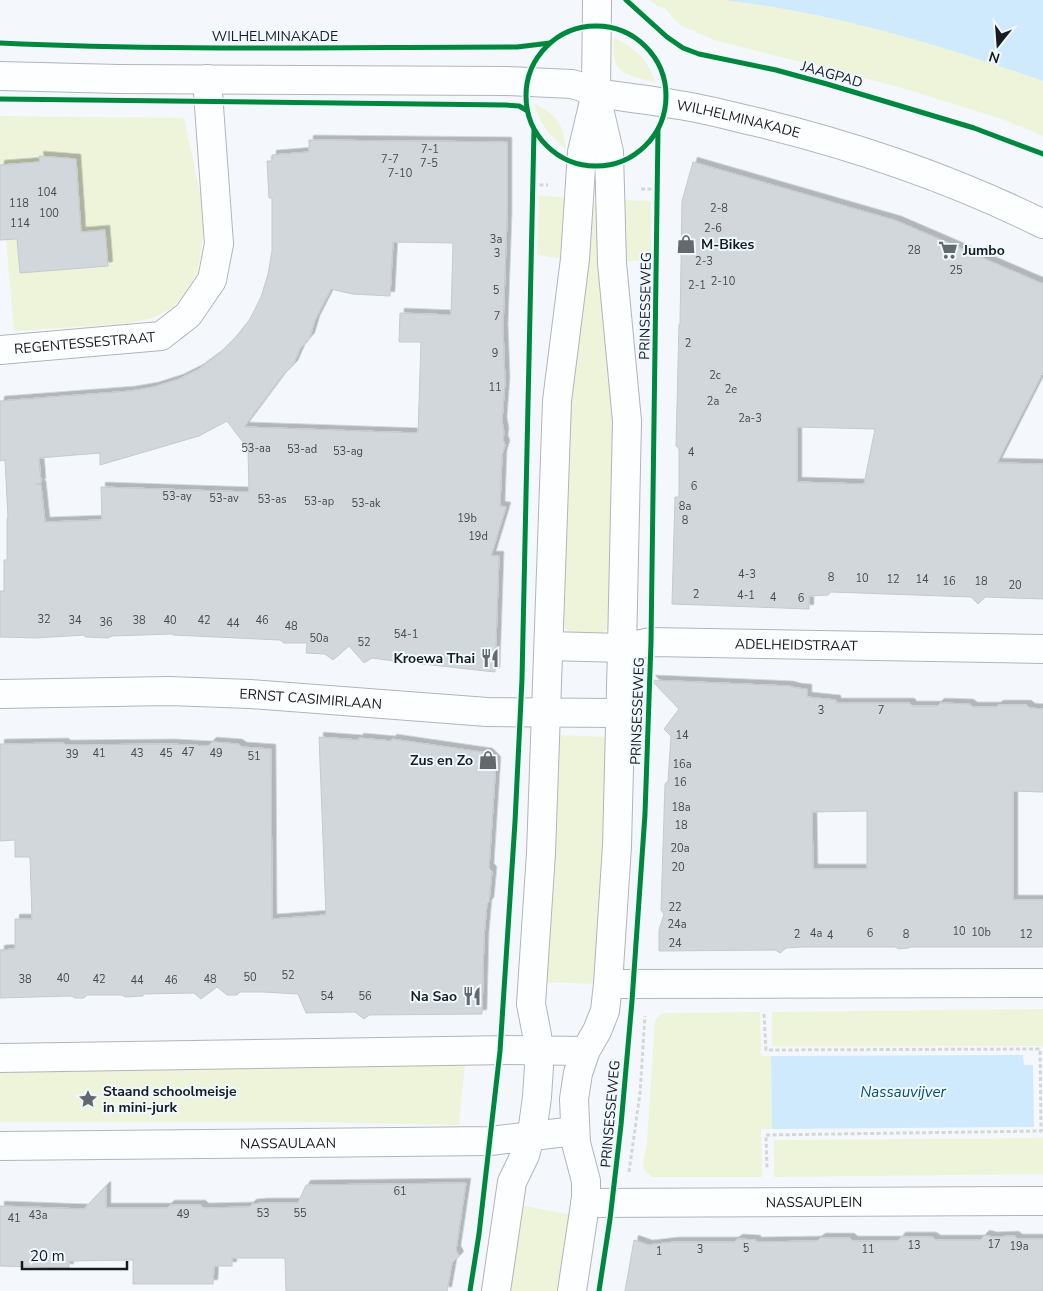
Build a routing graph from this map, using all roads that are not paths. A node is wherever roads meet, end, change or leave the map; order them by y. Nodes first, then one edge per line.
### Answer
1 (597, 0) edge
2 (0, 76) edge
3 (207, 79) junction
4 (596, 93) junction
5 (1043, 224) edge
6 (0, 350) edge
7 (549, 646) junction
8 (622, 648) junction
9 (1043, 649) edge
10 (0, 694) edge
11 (547, 712) junction
12 (621, 713) junction
13 (1043, 983) edge
14 (608, 984) junction
15 (538, 1050) junction
16 (585, 1052) junction
17 (0, 1058) edge
18 (575, 1130) junction
19 (530, 1136) junction
20 (0, 1146) edge
21 (1043, 1201) edge
22 (585, 1203) junction
23 (496, 1291) edge
24 (572, 1291) edge

1 - 4 street
2 - 3 street, WILHELMINAKADE
3 - 4 street, WILHELMINAKADE
3 - 6 street, REGENTESSESTRAAT
4 - 5 street, WILHELMINAKADE
4 - 7 street
4 - 8 street, PRINSESSEWEG
7 - 8 street, ADELHEIDSTRAAT
7 - 11 street
8 - 9 street, ADELHEIDSTRAAT
8 - 12 street, PRINSESSEWEG
10 - 11 street, ERNST CASIMIRLAAN
11 - 12 street, ERNST CASIMIRLAAN
11 - 15 street
12 - 14 street, PRINSESSEWEG
13 - 14 street
14 - 16 street, PRINSESSEWEG
15 - 16 street
15 - 17 street
15 - 19 street
16 - 18 street, PRINSESSEWEG
18 - 19 street, NASSAULAAN
18 - 22 street, PRINSESSEWEG
19 - 20 street, NASSAULAAN
19 - 23 street
21 - 22 street, NASSAUPLEIN
22 - 24 street, PRINSESSEWEG

